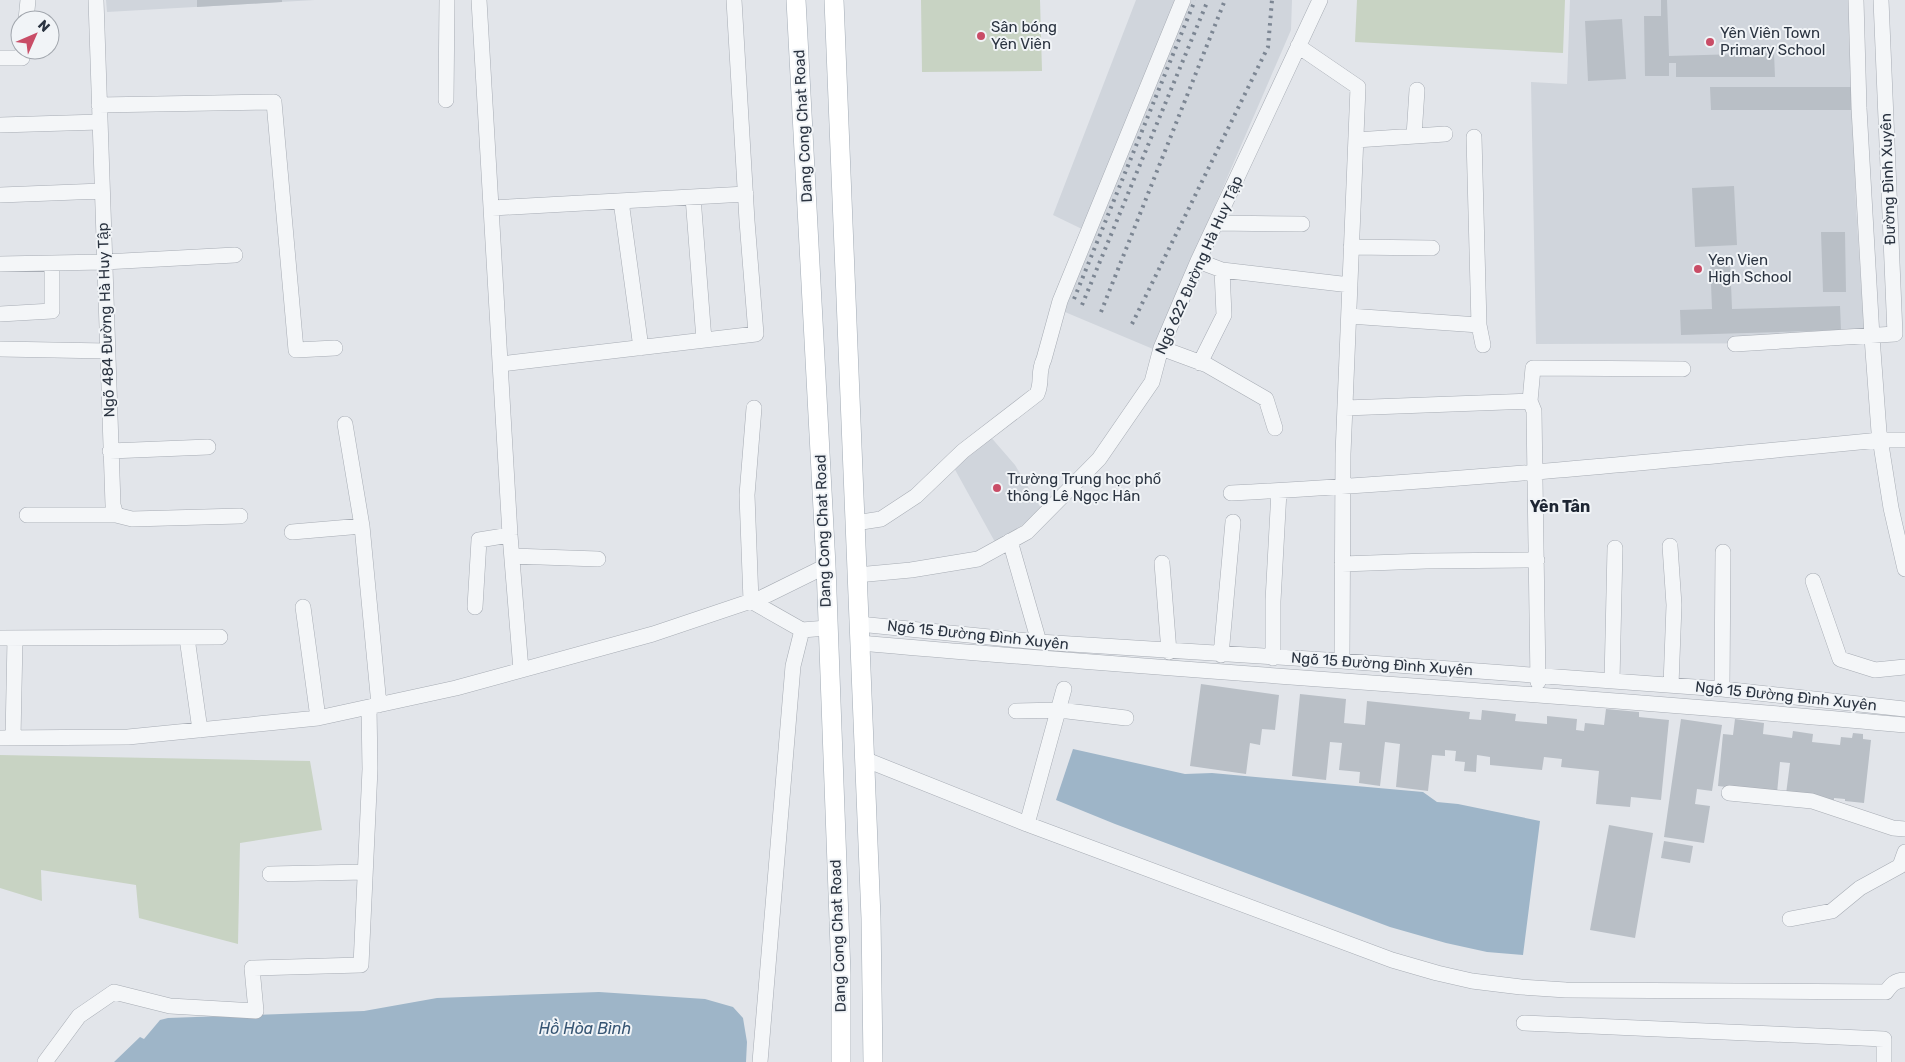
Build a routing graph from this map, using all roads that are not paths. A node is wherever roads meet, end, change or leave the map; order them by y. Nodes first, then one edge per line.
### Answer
1 (96, 0) edge
2 (446, 0) edge
3 (479, 0) edge
4 (734, 0) edge
5 (796, 0) edge
6 (834, 0) edge
7 (1183, 0) edge
8 (1320, 0) edge
9 (1856, 0) edge
10 (1881, 0) edge
11 (1298, 46) junction
12 (1417, 90) dead end
13 (446, 100) dead end
14 (99, 105) junction
15 (100, 122) junction
16 (0, 125) edge
17 (1445, 134) dead end
18 (1414, 136) junction
19 (1474, 137) dead end
20 (1356, 140) junction
21 (102, 190) junction
22 (746, 194) junction
23 (0, 195) edge
24 (693, 197) junction
25 (621, 201) junction
26 (492, 208) junction
27 (1216, 223) junction
28 (1302, 224) dead end
29 (1351, 247) junction
30 (1432, 248) dead end
31 (235, 254) dead end
32 (1198, 261) junction
33 (104, 262) junction
34 (52, 263) junction
35 (0, 264) edge
36 (1222, 270) junction
37 (1350, 285) junction
38 (0, 314) edge
39 (1348, 316) junction
40 (1479, 324) junction
41 (1872, 336) junction
42 (704, 340) junction
43 (1735, 344) dead end
44 (1483, 345) dead end
45 (335, 348) dead end
46 (640, 348) junction
47 (1161, 348) junction
48 (0, 349) edge
49 (107, 351) junction
50 (1200, 363) junction
51 (501, 364) junction
52 (1683, 369) dead end
53 (1530, 401) junction
54 (754, 408) dead end
55 (1345, 408) junction
56 (345, 424) dead end
57 (1275, 428) dead end
58 (1880, 440) junction
59 (1905, 440) edge
60 (208, 447) dead end
61 (110, 451) junction
62 (1536, 472) junction
63 (1343, 487) junction
64 (1279, 490) junction
65 (1231, 493) dead end
66 (854, 503) junction
67 (822, 507) junction
68 (27, 515) dead end
69 (116, 515) junction
70 (240, 516) dead end
71 (855, 522) junction
72 (1233, 522) dead end
73 (362, 526) junction
74 (292, 532) dead end
75 (510, 535) junction
76 (1010, 541) junction
77 (1670, 546) dead end
78 (1615, 548) dead end
79 (1723, 552) dead end
80 (512, 556) junction
81 (598, 559) dead end
82 (1537, 560) junction
83 (1162, 563) dead end
84 (1342, 564) junction
85 (826, 566) junction
86 (1905, 570) edge
87 (857, 575) junction
88 (1813, 581) dead end
89 (751, 601) junction
90 (303, 607) dead end
91 (475, 607) dead end
92 (859, 624) junction
93 (827, 628) junction
94 (802, 630) junction
95 (220, 637) dead end
96 (8, 638) edge
97 (187, 638) junction
98 (1040, 642) junction
99 (860, 643) junction
100 (1169, 652) junction
101 (1201, 654) junction
102 (1221, 655) junction
103 (1273, 658) junction
104 (1342, 661) junction
105 (1905, 667) edge
106 (521, 670) junction
107 (1200, 671) junction
108 (1538, 674) junction
109 (1612, 681) junction
110 (1671, 685) junction
111 (1064, 689) dead end
112 (1722, 689) junction
113 (1538, 696) junction
114 (374, 706) junction
115 (1905, 709) edge
116 (1058, 710) junction
117 (1016, 711) dead end
118 (318, 718) junction
119 (1126, 718) dead end
120 (1905, 725) edge
121 (200, 730) junction
122 (6, 738) edge
123 (832, 758) junction
124 (864, 759) junction
125 (1730, 793) dead end
126 (1027, 824) junction
127 (1905, 829) edge
128 (1905, 852) edge
129 (365, 872) junction
130 (270, 874) dead end
131 (1790, 919) dead end
132 (1905, 980) edge
133 (1524, 1023) dead end
134 (45, 1062) edge
135 (760, 1062) edge
136 (841, 1062) edge
137 (873, 1062) edge
138 (1884, 1062) edge

1 - 14 street, Ngõ 484 Đường Hà Huy Tập
2 - 13 street
3 - 26 street
4 - 22 street
5 - 67 main road, Dang Cong Chat Road
6 - 66 main road
7 - 71 street
8 - 11 street, Ngõ 622 Đường Hà Huy Tập
9 - 41 street, Đường Đình Xuyên
10 - 41 street, Đường Đình Xuyên
11 - 20 street
11 - 27 street, Ngõ 622 Đường Hà Huy Tập
12 - 18 street
14 - 15 street, Ngõ 484 Đường Hà Huy Tập
14 - 45 street
15 - 16 street
15 - 21 street, Ngõ 484 Đường Hà Huy Tập
17 - 18 street
18 - 20 street
19 - 40 street
20 - 29 street
21 - 23 street
21 - 33 street, Ngõ 484 Đường Hà Huy Tập
22 - 24 street
22 - 42 street
24 - 25 street
24 - 42 street
25 - 26 street
25 - 46 street
26 - 51 street
27 - 28 street
27 - 32 street, Ngõ 622 Đường Hà Huy Tập
29 - 30 street
29 - 37 street
31 - 33 street
32 - 36 street
32 - 47 street, Ngõ 622 Đường Hà Huy Tập
33 - 34 street
33 - 49 street, Ngõ 484 Đường Hà Huy Tập
34 - 35 street
34 - 38 street
36 - 37 street
36 - 50 street
37 - 39 street
39 - 40 street
39 - 55 street
40 - 44 street
41 - 43 street
41 - 58 street, Đường Đình Xuyên
42 - 46 street
46 - 51 street
47 - 50 street
47 - 76 street, Ngõ 622 Đường Hà Huy Tập
48 - 49 street
49 - 61 street, Ngõ 484 Đường Hà Huy Tập
50 - 57 street
51 - 75 street
52 - 53 street
53 - 55 street
53 - 62 street
54 - 89 street
55 - 63 street
56 - 73 street
58 - 59 street
58 - 62 street
58 - 86 street, Đường Đình Xuyên
60 - 61 street
61 - 69 street, Ngõ 484 Đường Hà Huy Tập
62 - 63 street
62 - 82 street
63 - 64 street
63 - 84 street
64 - 65 street
64 - 103 street
66 - 67 main road
66 - 71 main road
67 - 85 main road, Dang Cong Chat Road
68 - 69 street
69 - 70 street
71 - 87 main road
72 - 102 street
73 - 74 street
73 - 114 street
75 - 80 street
75 - 91 street
76 - 87 street, Ngõ 622 Đường Hà Huy Tập
76 - 98 street
77 - 110 street
78 - 109 street
79 - 112 street
80 - 81 street
80 - 106 street
82 - 84 street
82 - 108 street
83 - 100 street
84 - 104 street
85 - 89 street
85 - 93 main road, Dang Cong Chat Road
87 - 92 main road
88 - 105 street
89 - 94 street
89 - 106 street
90 - 118 street
92 - 98 street, Ngõ 15 Đường Đình Xuyên
92 - 99 main road
93 - 94 street
93 - 123 main road, Dang Cong Chat Road
94 - 135 street
95 - 97 street
96 - 97 street
96 - 122 street
97 - 121 street
98 - 100 street, Ngõ 15 Đường Đình Xuyên
99 - 107 street, Ngõ 15 Đường Đình Xuyên
99 - 124 main road
100 - 101 street, Ngõ 15 Đường Đình Xuyên
101 - 102 street, Ngõ 15 Đường Đình Xuyên
101 - 107 street
102 - 103 street, Ngõ 15 Đường Đình Xuyên
103 - 104 street, Ngõ 15 Đường Đình Xuyên
104 - 108 street, Ngõ 15 Đường Đình Xuyên
106 - 114 street
107 - 113 street, Ngõ 15 Đường Đình Xuyên
108 - 109 street, Ngõ 15 Đường Đình Xuyên
108 - 113 street
109 - 110 street, Ngõ 15 Đường Đình Xuyên
110 - 112 street, Ngõ 15 Đường Đình Xuyên
111 - 116 street
112 - 115 street, Ngõ 15 Đường Đình Xuyên
113 - 120 street, Ngõ 15 Đường Đình Xuyên
114 - 118 street
114 - 129 street
116 - 117 street
116 - 119 street
116 - 126 street
118 - 121 street
121 - 122 street
123 - 124 main road
123 - 136 main road, Dang Cong Chat Road
124 - 126 street
124 - 137 main road
125 - 127 street
126 - 132 street
128 - 131 street
129 - 130 street
129 - 134 street
133 - 138 street

